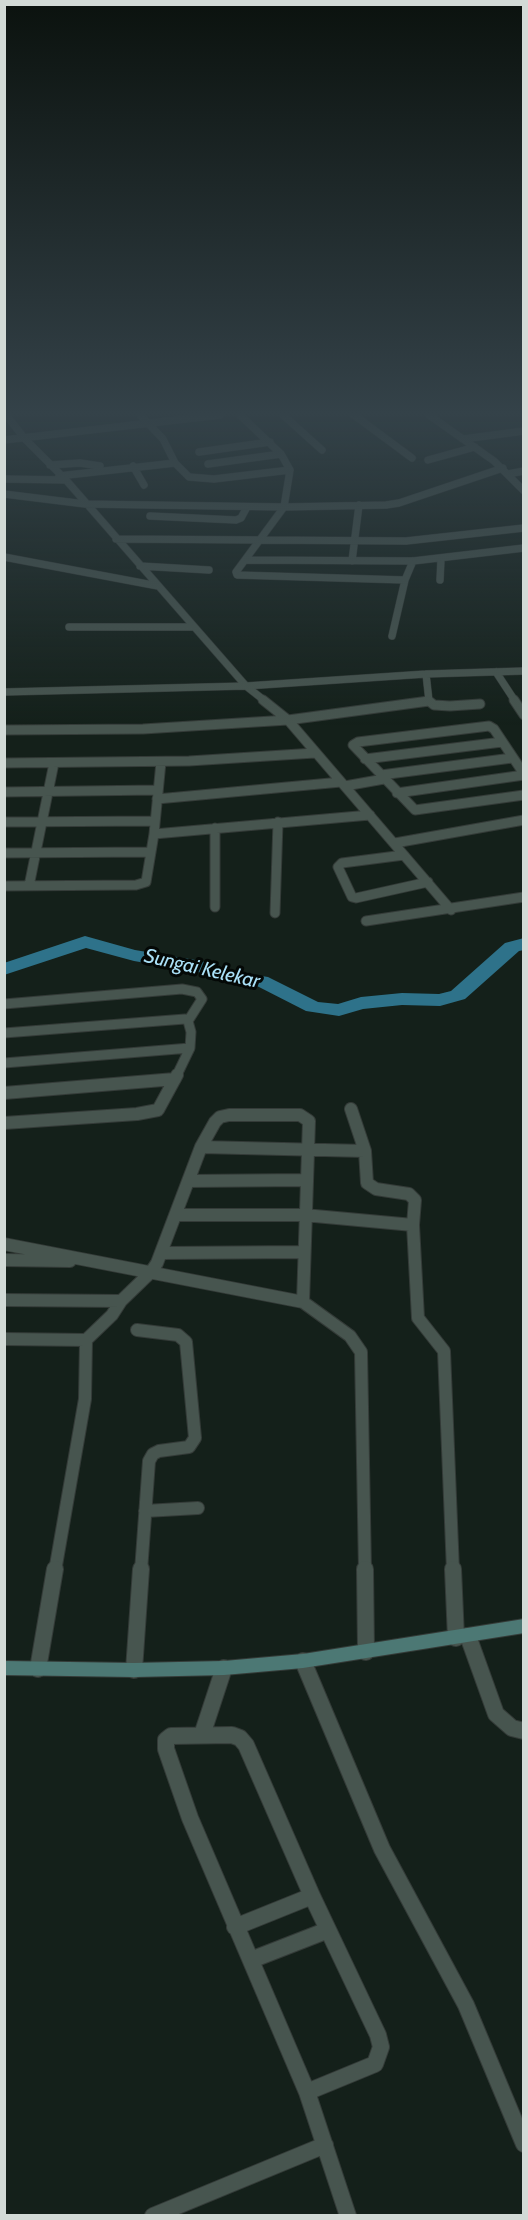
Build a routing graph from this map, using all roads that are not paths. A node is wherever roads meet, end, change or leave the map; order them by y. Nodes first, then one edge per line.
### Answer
1 (99, 519) edge
2 (205, 519) edge
3 (239, 519) edge
4 (275, 519) edge
5 (358, 519) edge
6 (524, 528) edge
7 (116, 539) junction
8 (258, 542) junction
9 (355, 542) junction
10 (524, 548) edge
11 (4, 557) edge
12 (441, 559) junction
13 (246, 560) junction
14 (352, 561) junction
15 (413, 561) junction
16 (140, 566) junction
17 (209, 570) dead end
18 (405, 580) junction
19 (440, 580) dead end
20 (158, 586) junction
21 (69, 627) dead end
22 (194, 627) junction
23 (392, 636) dead end
24 (524, 671) edge
25 (496, 672) junction
26 (426, 674) junction
27 (246, 686) junction
28 (4, 692) edge
29 (429, 701) junction
30 (480, 704) dead end
31 (524, 715) edge
32 (288, 720) junction
33 (4, 730) edge
34 (502, 742) junction
35 (315, 753) junction
36 (512, 758) junction
37 (365, 759) junction
38 (161, 762) junction
39 (4, 763) edge
40 (54, 763) junction
41 (524, 775) edge
42 (382, 777) junction
43 (343, 784) junction
44 (47, 791) junction
45 (4, 792) edge
46 (397, 793) junction
47 (157, 794) junction
48 (524, 795) edge
49 (370, 815) junction
50 (524, 820) edge
51 (155, 821) junction
52 (4, 822) edge
53 (41, 822) junction
54 (278, 822) junction
55 (216, 828) junction
56 (154, 834) junction
57 (395, 843) junction
58 (151, 852) junction
59 (4, 853) edge
60 (35, 853) junction
61 (404, 855) junction
62 (428, 882) junction
63 (4, 886) edge
64 (29, 886) junction
65 (524, 897) edge
66 (215, 907) dead end
67 (451, 910) junction
68 (275, 913) dead end
69 (366, 921) dead end
70 (4, 1004) edge
71 (188, 1021) junction
72 (4, 1033) edge
73 (190, 1048) junction
74 (4, 1063) edge
75 (175, 1079) junction
76 (4, 1093) edge
77 (351, 1109) dead end
78 (4, 1123) edge
79 (201, 1147) junction
80 (308, 1148) junction
81 (365, 1150) junction
82 (306, 1180) junction
83 (188, 1181) junction
84 (176, 1215) junction
85 (304, 1215) junction
86 (413, 1225) junction
87 (4, 1244) edge
88 (303, 1252) junction
89 (162, 1253) junction
90 (4, 1260) edge
91 (100, 1262) junction
92 (151, 1272) junction
93 (4, 1300) edge
94 (121, 1301) junction
95 (303, 1302) junction
96 (137, 1330) dead end
97 (4, 1340) edge
98 (86, 1340) junction
99 (198, 1508) dead end
100 (145, 1511) junction
101 (524, 1626) edge
102 (462, 1637) junction
103 (366, 1652) junction
104 (303, 1661) junction
105 (4, 1668) edge
106 (38, 1668) junction
107 (224, 1668) junction
108 (134, 1670) junction
109 (524, 1731) edge
110 (202, 1735) junction
111 (312, 1896) junction
112 (235, 1927) junction
113 (328, 1930) junction
114 (251, 1960) junction
115 (307, 2092) junction
116 (524, 2144) edge
117 (325, 2145) junction
118 (153, 2216) edge
119 (348, 2216) edge

1 - 7 street
2 - 3 street
4 - 8 street
5 - 9 street
6 - 9 street
7 - 8 street
7 - 16 street
8 - 9 street
8 - 13 street
9 - 14 street
10 - 12 street
11 - 20 street
12 - 15 street
12 - 19 street
13 - 14 street
13 - 18 street
14 - 15 street
15 - 18 street
16 - 17 street
16 - 20 street
18 - 23 street
20 - 22 street
21 - 22 street
22 - 27 street
24 - 25 street
25 - 26 street
25 - 31 street
26 - 27 street
26 - 29 street
27 - 28 street
27 - 32 street
29 - 30 street
29 - 32 street
32 - 33 street
32 - 35 street
34 - 36 street
34 - 37 street
34 - 37 street
35 - 38 street
35 - 43 street
36 - 41 street
36 - 42 street
37 - 42 street
38 - 40 street
38 - 47 street
39 - 40 street
40 - 44 street
41 - 46 street
42 - 43 street
42 - 46 street
43 - 47 street
43 - 49 street
44 - 45 street
44 - 47 street
44 - 53 street
46 - 48 street
47 - 51 street
49 - 54 street
49 - 57 street
50 - 57 street
51 - 53 street
51 - 56 street
52 - 53 street
53 - 60 street
54 - 55 street
54 - 68 street
55 - 56 street
55 - 66 street
56 - 58 street
57 - 61 street
58 - 60 street
58 - 64 street
59 - 60 street
60 - 64 street
61 - 62 street
61 - 62 street
62 - 67 street
63 - 64 street
65 - 67 street
67 - 69 street
70 - 71 street
71 - 72 street
71 - 73 street
73 - 74 street
73 - 75 street
75 - 76 street
75 - 78 street
77 - 81 street
79 - 80 street
79 - 80 street
79 - 83 street
80 - 81 street
80 - 82 street
81 - 86 street
82 - 83 street
82 - 85 street
83 - 84 street
84 - 85 street
84 - 89 street
85 - 86 street
85 - 88 street
86 - 102 street
87 - 91 street
88 - 89 street
88 - 95 street
89 - 92 street
90 - 91 street
91 - 92 street
92 - 94 street
92 - 95 street
93 - 94 street
94 - 98 street
95 - 103 street
96 - 100 street
97 - 98 street
98 - 106 street
99 - 100 street
100 - 108 street
101 - 102 street
102 - 103 street
102 - 109 street
103 - 104 street
104 - 107 street
104 - 116 street
105 - 106 street
106 - 108 street
107 - 108 street
107 - 110 street
110 - 111 street
110 - 112 street
111 - 112 street
111 - 113 street
112 - 114 street
113 - 114 street
113 - 115 street
114 - 115 street
115 - 117 street
117 - 118 street
117 - 119 street

